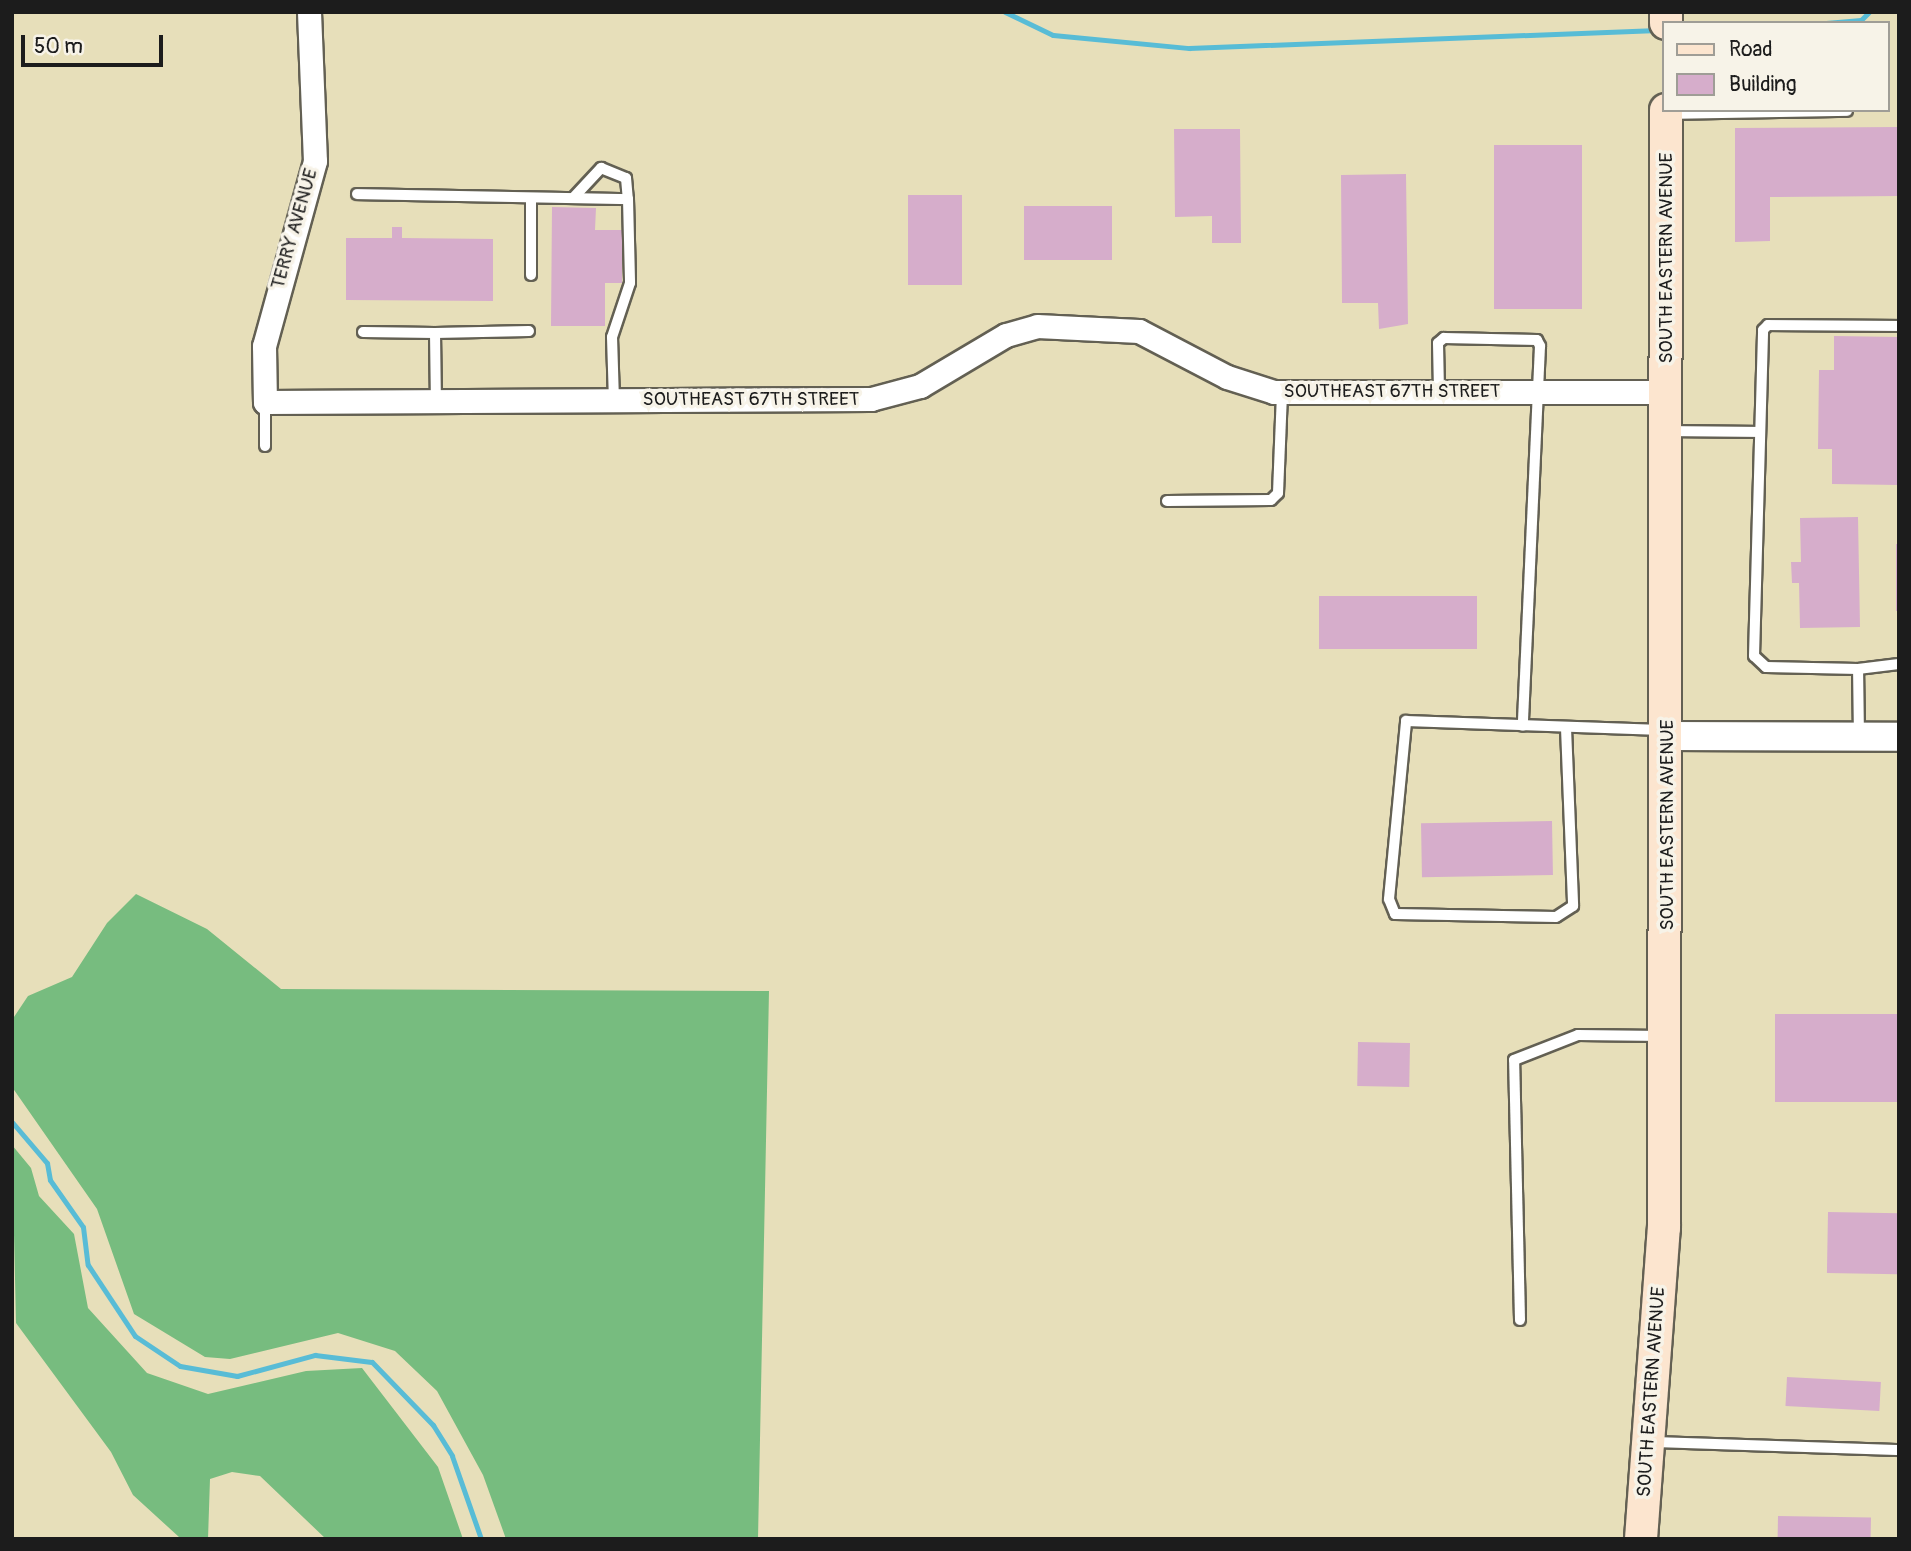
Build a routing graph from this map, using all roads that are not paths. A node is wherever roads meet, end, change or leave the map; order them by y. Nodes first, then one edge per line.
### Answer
1 (309, 12) edge
2 (1666, 112) edge
3 (357, 194) dead end
4 (531, 198) junction
5 (575, 198) junction
6 (628, 199) junction
7 (531, 275) dead end
8 (1899, 326) edge
9 (528, 331) dead end
10 (363, 332) dead end
11 (435, 333) junction
12 (1439, 391) junction
13 (1282, 392) junction
14 (1539, 392) junction
15 (1668, 392) junction
16 (614, 400) junction
17 (436, 401) junction
18 (265, 402) junction
19 (1668, 431) junction
20 (1760, 432) junction
21 (265, 446) dead end
22 (1167, 500) dead end
23 (1899, 664) edge
24 (1858, 669) junction
25 (1523, 726) junction
26 (1566, 728) junction
27 (1668, 733) junction
28 (1859, 737) junction
29 (1899, 737) edge
30 (1666, 1036) junction
31 (1520, 1320) dead end
32 (1649, 1442) junction
33 (1899, 1450) edge
34 (1641, 1539) edge

1 - 18 street, TERRY AVENUE
2 - 15 main road, SOUTH EASTERN AVENUE
3 - 4 lane
4 - 5 lane
4 - 7 lane
5 - 6 lane
5 - 6 lane
6 - 16 lane
8 - 20 lane
9 - 11 lane
10 - 11 lane
11 - 17 lane
12 - 13 street, SOUTHEAST 67TH STREET
12 - 14 street, SOUTHEAST 67TH STREET
12 - 14 lane
13 - 16 street, SOUTHEAST 67TH STREET
13 - 22 lane
14 - 15 street, SOUTHEAST 67TH STREET
14 - 25 lane
15 - 19 main road, SOUTH EASTERN AVENUE
16 - 17 street, SOUTHEAST 67TH STREET
17 - 18 street, SOUTHEAST 67TH STREET
18 - 21 lane
19 - 20 lane
19 - 27 main road, SOUTH EASTERN AVENUE
20 - 24 lane
23 - 24 lane
24 - 28 lane
25 - 26 lane
25 - 26 lane
26 - 27 lane
27 - 28 street
27 - 30 main road, SOUTH EASTERN AVENUE
28 - 29 street
30 - 31 lane
30 - 32 main road, SOUTH EASTERN AVENUE
32 - 33 lane
32 - 34 main road, SOUTH EASTERN AVENUE

